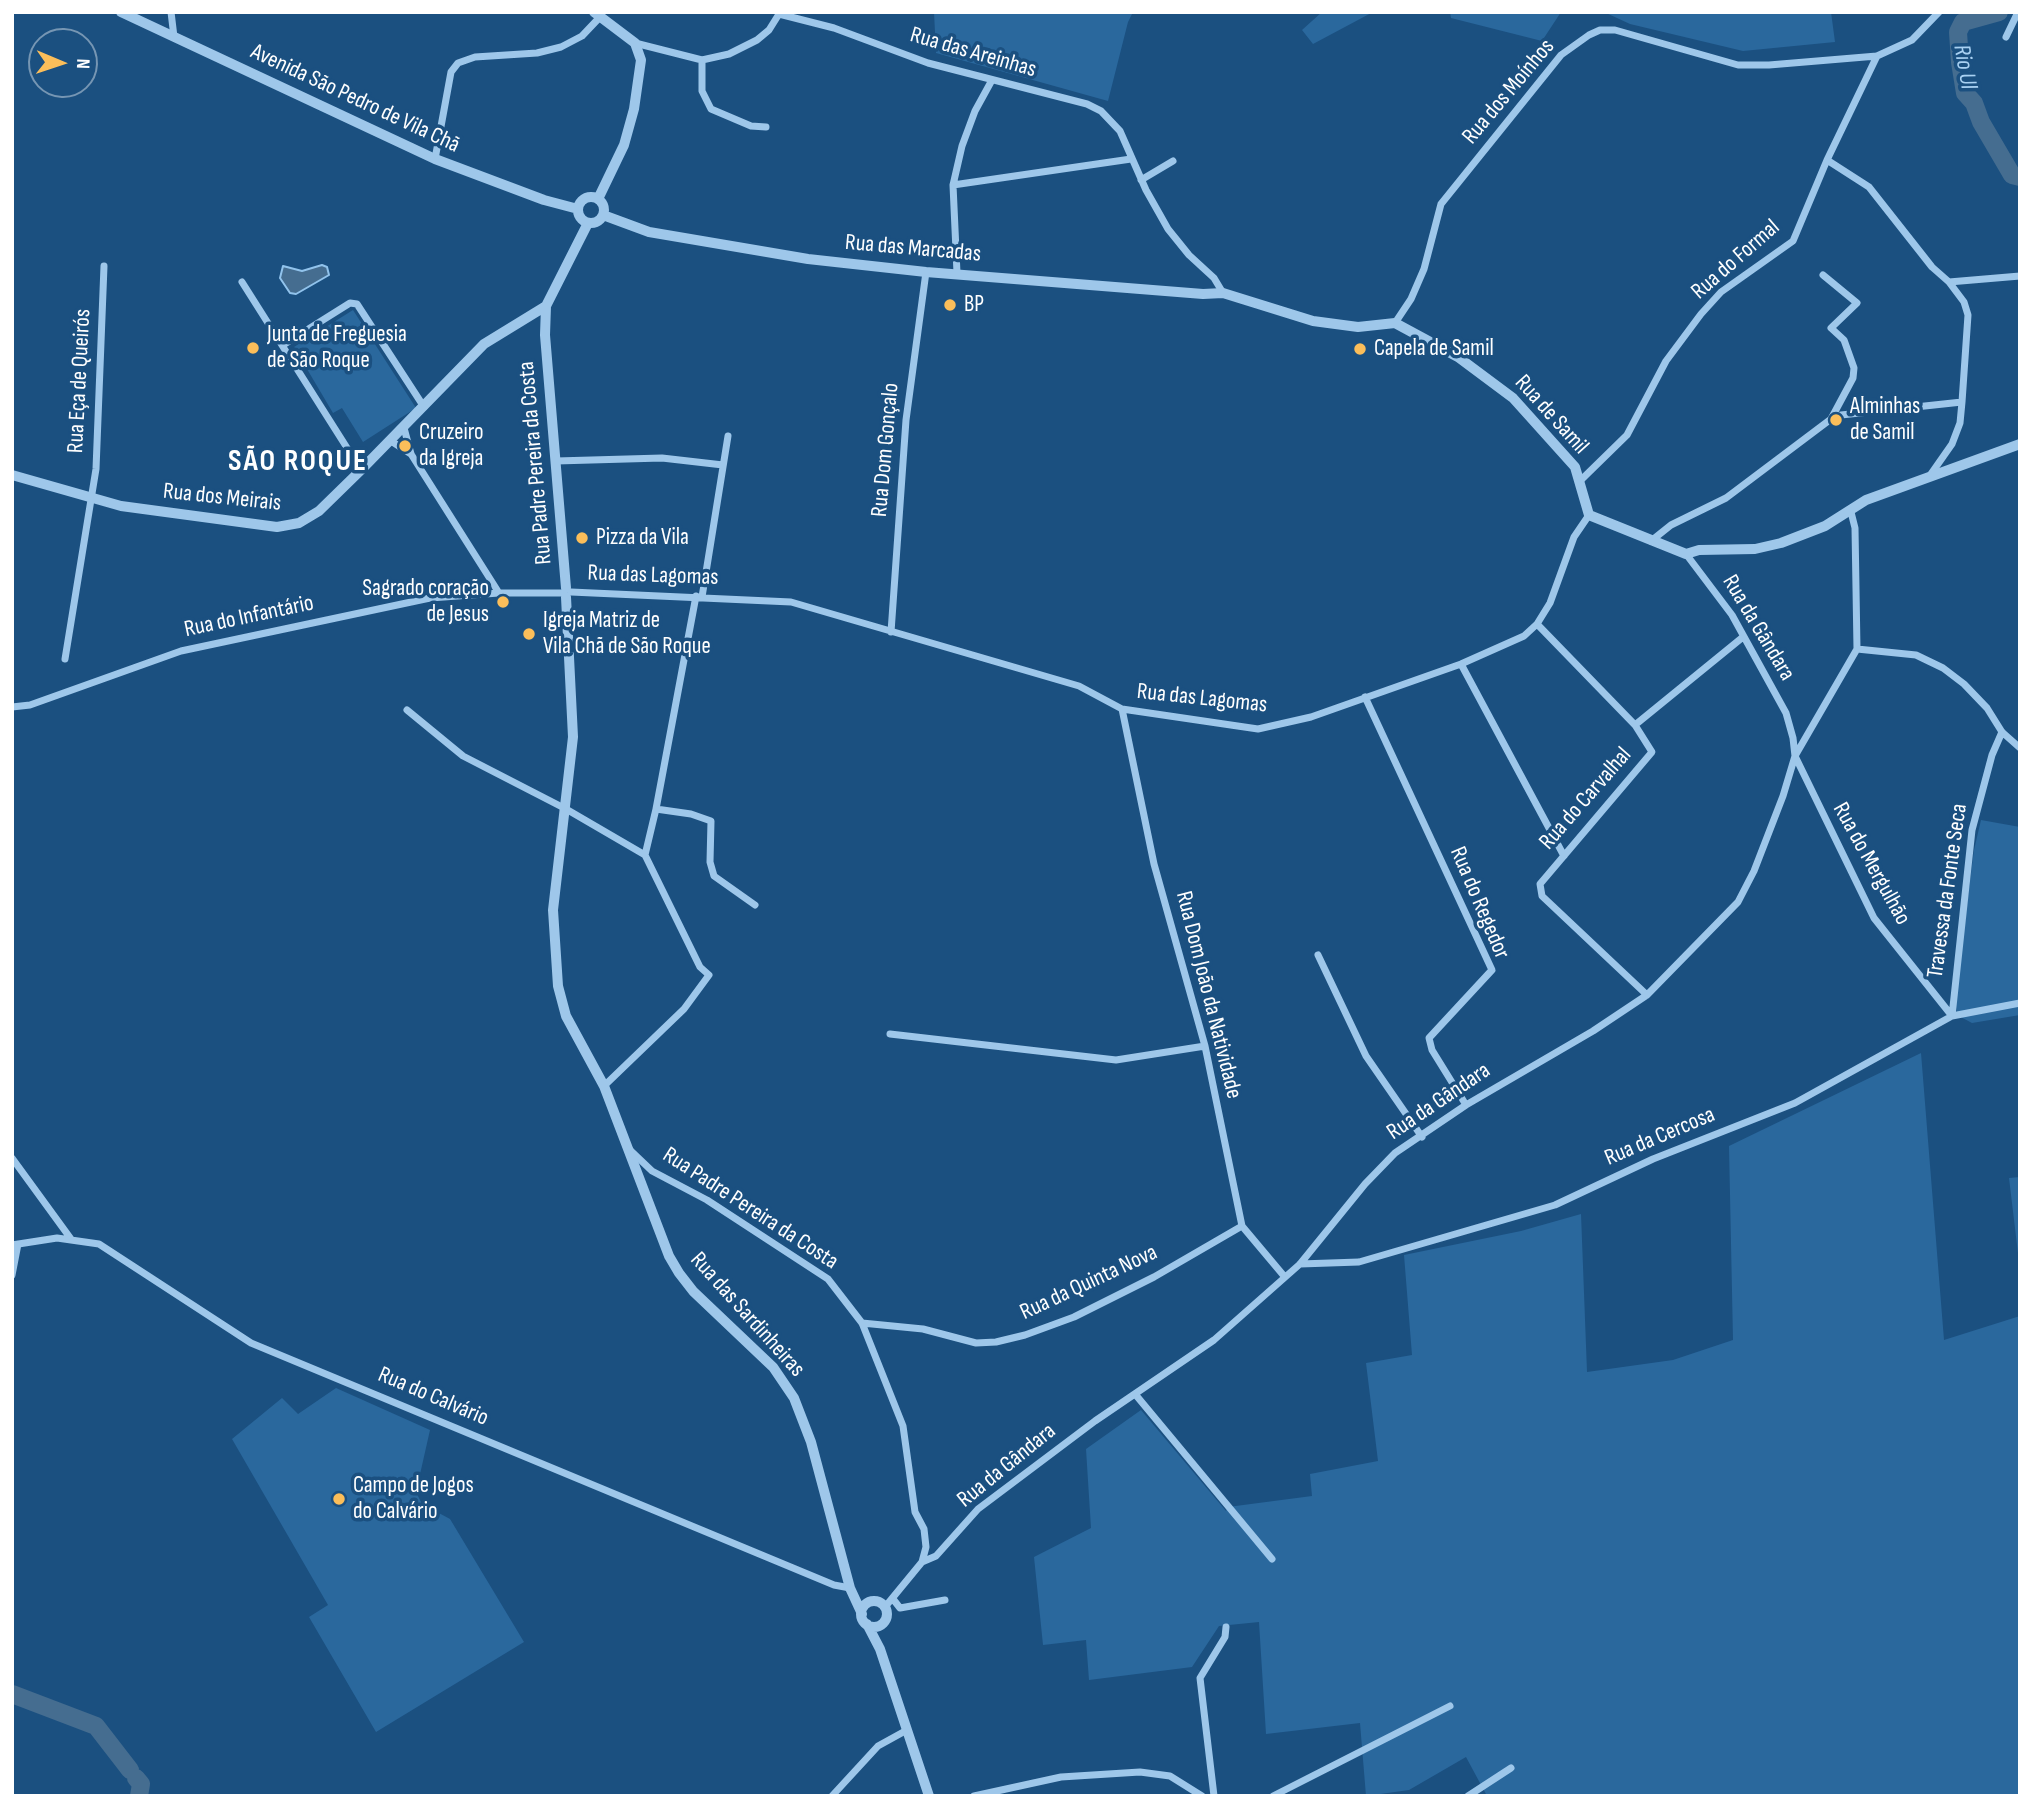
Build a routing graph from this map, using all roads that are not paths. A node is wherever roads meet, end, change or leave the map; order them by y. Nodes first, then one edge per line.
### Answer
1 (121, 12) edge
2 (171, 12) edge
3 (1939, 12) edge
4 (2018, 12) edge
5 (779, 13) edge
6 (597, 15) edge
7 (174, 37) junction
8 (2006, 37) dead end
9 (635, 43) junction
10 (1877, 56) junction
11 (702, 60) junction
12 (992, 80) junction
13 (766, 127) dead end
14 (435, 159) junction
15 (1131, 159) junction
16 (1827, 160) junction
17 (1173, 161) dead end
18 (1141, 180) junction
19 (953, 185) junction
20 (598, 200) junction
21 (578, 209) junction
22 (603, 215) junction
23 (588, 223) junction
24 (104, 266) dead end
25 (926, 272) junction
26 (957, 273) junction
27 (1824, 275) dead end
28 (2020, 276) edge
29 (242, 282) dead end
30 (1949, 282) junction
31 (1223, 293) junction
32 (546, 306) junction
33 (526, 319) junction
34 (1395, 323) junction
35 (545, 335) junction
36 (283, 345) junction
37 (1962, 401) junction
38 (425, 408) junction
39 (1831, 419) junction
40 (397, 434) junction
41 (728, 436) dead end
42 (2020, 444) edge
43 (411, 454) junction
44 (556, 461) junction
45 (723, 465) junction
46 (361, 470) junction
47 (12, 474) edge
48 (1931, 474) junction
49 (1581, 480) junction
50 (90, 497) junction
51 (1851, 512) junction
52 (1589, 515) junction
53 (1651, 541) junction
54 (1686, 554) junction
55 (499, 593) junction
56 (566, 593) junction
57 (699, 596) junction
58 (1537, 624) junction
59 (891, 632) junction
60 (1743, 637) junction
61 (1857, 649) junction
62 (65, 659) dead end
63 (1461, 664) junction
64 (1366, 697) junction
65 (12, 707) edge
66 (1122, 709) junction
67 (407, 710) dead end
68 (1635, 725) junction
69 (2003, 732) junction
70 (2020, 748) edge
71 (1795, 756) junction
72 (566, 809) junction
73 (656, 809) junction
74 (645, 855) junction
75 (1564, 856) junction
76 (755, 905) dead end
77 (1318, 955) dead end
78 (1647, 995) junction
79 (2020, 1003) edge
80 (1952, 1016) junction
81 (890, 1034) dead end
82 (1205, 1046) junction
83 (604, 1086) junction
84 (1466, 1105) junction
85 (1422, 1137) junction
86 (630, 1151) junction
87 (12, 1158) edge
88 (1242, 1226) junction
89 (71, 1239) junction
90 (15, 1245) edge
91 (1300, 1264) junction
92 (12, 1275) edge
93 (1284, 1276) junction
94 (862, 1322) junction
95 (1135, 1394) junction
96 (1272, 1559) dead end
97 (922, 1562) junction
98 (850, 1588) junction
99 (945, 1600) dead end
100 (872, 1601) junction
101 (889, 1603) junction
102 (864, 1619) junction
103 (882, 1624) junction
104 (1226, 1627) dead end
105 (880, 1649) junction
106 (1450, 1706) dead end
107 (907, 1730) junction
108 (1511, 1768) dead end
109 (832, 1796) edge
110 (929, 1796) edge
111 (974, 1796) edge
112 (1202, 1796) edge
113 (1214, 1796) edge
114 (1273, 1796) edge
115 (1468, 1796) edge

1 - 7 street, Avenida São Pedro de Vila Chã
2 - 7 street
3 - 10 street, Rua dos Moínhos
4 - 8 street
5 - 11 street, Rua das Areinhas
5 - 12 street, Rua das Areinhas
6 - 9 street
6 - 14 street
7 - 14 street, Avenida São Pedro de Vila Chã
9 - 11 street, Rua das Areinhas
9 - 20 street
10 - 16 street, Rua do Formal
10 - 34 street, Rua dos Moínhos
11 - 13 street
12 - 15 street, Rua das Areinhas
12 - 19 street
14 - 21 street, Avenida São Pedro de Vila Chã
15 - 18 street, Rua das Areinhas
15 - 19 street
16 - 30 street
16 - 49 street, Rua do Formal
17 - 18 street
18 - 31 street, Rua das Areinhas
19 - 26 street
20 - 21 street
20 - 22 street
21 - 23 street
22 - 23 street
22 - 25 street, Rua das Marcadas
23 - 32 street
24 - 50 street, Rua Eça de Queirós
25 - 26 street, Rua das Marcadas
25 - 59 street, Rua Dom Gonçalo
26 - 31 street, Rua das Marcadas
27 - 39 street
28 - 30 street
29 - 36 street
30 - 37 street
31 - 34 street
32 - 33 street, Rua dos Meirais
32 - 35 street, Rua Padre Pereira da Costa
33 - 35 street, Rua Padre Pereira da Costa
33 - 38 street, Rua dos Meirais
34 - 49 street, Rua de Samil
35 - 44 street, Rua Padre Pereira da Costa
36 - 38 street
36 - 46 street
37 - 39 street
37 - 48 street
38 - 40 street, Rua dos Meirais
39 - 53 street
40 - 43 street
40 - 43 street
40 - 46 street, Rua dos Meirais
41 - 45 street
42 - 48 street
43 - 55 street
44 - 45 street
44 - 56 street, Rua Padre Pereira da Costa
45 - 57 street
46 - 50 street, Rua dos Meirais
47 - 50 street, Rua dos Meirais
48 - 51 street
49 - 52 street, Rua de Samil
50 - 62 street, Rua Eça de Queirós
51 - 54 street
51 - 61 street
52 - 53 street
52 - 58 street, Rua das Lagomas
53 - 54 street
54 - 60 street, Rua da Gândara
55 - 56 street, Rua das Lagomas
55 - 65 street, Rua do Infantário
56 - 57 street, Rua das Lagomas
56 - 72 street, Rua Padre Pereira da Costa
57 - 59 street, Rua das Lagomas
57 - 73 street
58 - 63 street, Rua das Lagomas
58 - 68 street, Rua do Carvalhal
59 - 66 street, Rua das Lagomas
60 - 68 street
60 - 71 street, Rua da Gândara
61 - 69 street
61 - 71 street
63 - 64 street, Rua das Lagomas
63 - 75 street
64 - 66 street, Rua das Lagomas
64 - 84 street, Rua do Regedor
66 - 82 street, Rua Dom João da Natividade
67 - 72 street
68 - 75 street, Rua do Carvalhal
69 - 70 street
69 - 80 street, Travessa da Fonte Seca
71 - 78 street, Rua da Gândara
71 - 80 street, Rua do Mergulhão
72 - 74 street
72 - 83 street, Rua Padre Pereira da Costa
73 - 74 street
73 - 76 street
74 - 83 street
75 - 78 street, Rua do Carvalhal
77 - 85 street
78 - 84 street, Rua da Gândara
79 - 80 street, Rua da Cercosa
80 - 91 street, Rua da Cercosa
81 - 82 street
82 - 88 street, Rua Dom João da Natividade
83 - 86 street, Rua Padre Pereira da Costa
84 - 85 street, Rua da Gândara
85 - 91 street, Rua da Gândara
86 - 94 street, Rua Padre Pereira da Costa
86 - 98 street, Rua das Sardinheiras
87 - 89 street
88 - 93 street, Rua Dom João da Natividade
88 - 94 street, Rua da Quinta Nova
89 - 90 street, Rua do Calvário
89 - 98 street, Rua do Calvário
90 - 92 street
91 - 93 street, Rua da Gândara
93 - 95 street, Rua da Gândara
94 - 97 street, Rua Padre Pereira da Costa
95 - 96 street
95 - 97 street, Rua da Gândara
97 - 101 street, Rua da Gândara
98 - 100 street
98 - 102 street, Rua das Sardinheiras
99 - 101 street
100 - 101 street
100 - 102 street
101 - 103 street
102 - 103 street
102 - 105 street, Rua das Sardinheiras
103 - 105 street
104 - 113 street
105 - 107 street
106 - 114 street
107 - 109 street
107 - 110 street
108 - 115 street
111 - 112 street

